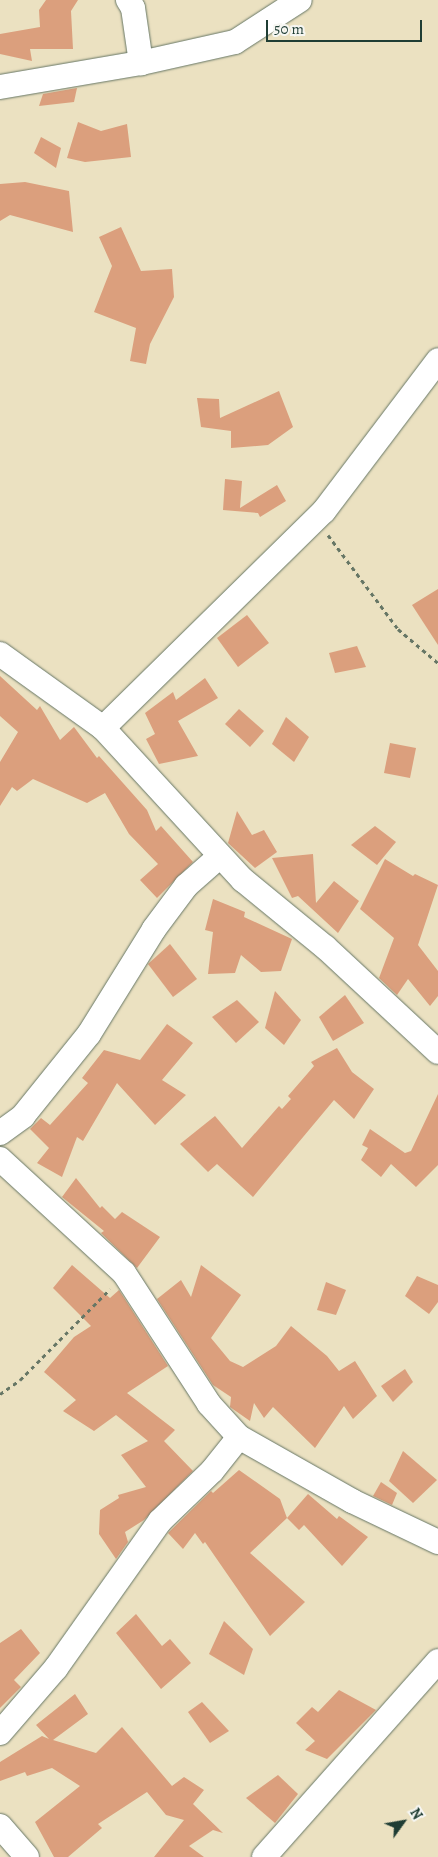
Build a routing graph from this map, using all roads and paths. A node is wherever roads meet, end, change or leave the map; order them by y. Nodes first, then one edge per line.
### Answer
1 (128, 0) edge
2 (300, 0) edge
3 (141, 63) junction
4 (0, 87) edge
5 (438, 360) edge
6 (316, 519) junction
7 (0, 654) edge
8 (438, 663) edge
9 (103, 728) junction
10 (220, 856) junction
11 (438, 1052) edge
12 (0, 1133) edge
13 (0, 1159) edge
14 (124, 1273) junction
15 (0, 1394) edge
16 (238, 1437) junction
17 (438, 1542) edge
18 (438, 1660) edge
19 (0, 1734) edge
20 (0, 1826) edge
21 (27, 1857) edge
22 (264, 1857) edge

1 - 3 street
2 - 3 street
3 - 4 street
5 - 6 street
6 - 8 path
6 - 9 street
7 - 9 street
9 - 10 street
10 - 11 street
10 - 12 street
13 - 14 street
14 - 15 path
14 - 16 street
16 - 17 street
16 - 19 street
18 - 22 street
20 - 21 street

